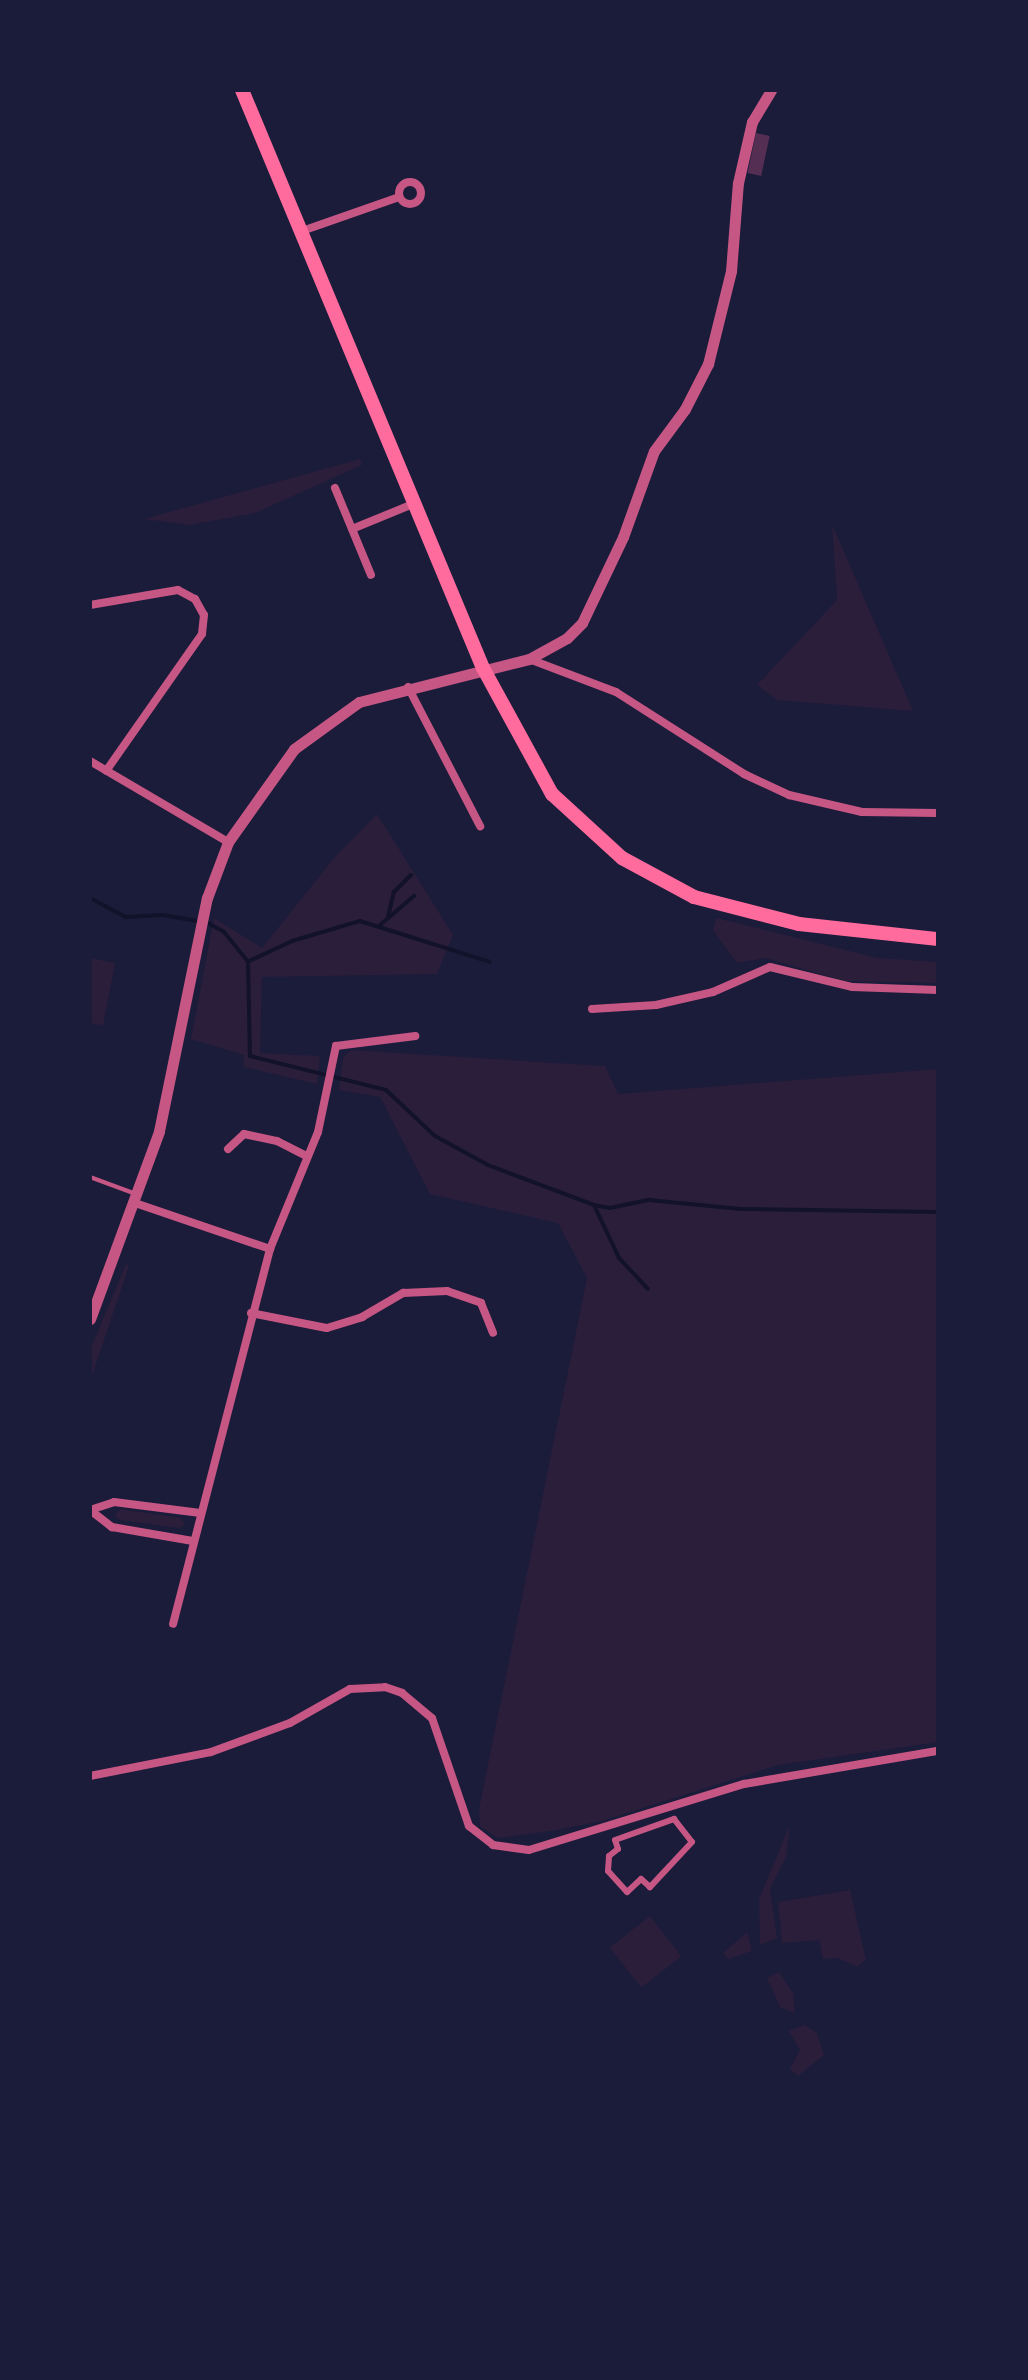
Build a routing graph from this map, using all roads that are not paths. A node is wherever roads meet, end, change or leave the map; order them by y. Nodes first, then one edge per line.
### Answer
1 (242, 90) edge
2 (771, 90) edge
3 (399, 197) dead end
4 (302, 231) junction
5 (335, 488) dead end
6 (413, 504) junction
7 (352, 529) junction
8 (371, 575) dead end
9 (90, 605) edge
10 (529, 659) junction
11 (483, 668) junction
12 (408, 687) junction
13 (90, 761) edge
14 (106, 771) junction
15 (938, 813) edge
16 (480, 826) dead end
17 (228, 842) junction
18 (938, 939) edge
19 (938, 990) edge
20 (592, 1009) dead end
21 (415, 1036) dead end
22 (228, 1149) dead end
23 (304, 1155) junction
24 (90, 1177) edge
25 (136, 1199) junction
26 (270, 1249) junction
27 (251, 1313) junction
28 (90, 1319) edge
29 (493, 1333) dead end
30 (90, 1510) edge
31 (200, 1513) junction
32 (193, 1541) junction
33 (173, 1624) dead end
34 (938, 1751) edge
35 (90, 1776) edge
36 (674, 1819) joint

1 - 4 main road
2 - 10 street
3 - 4 street
4 - 6 main road
5 - 7 street
6 - 7 street
6 - 11 main road
7 - 8 street
9 - 14 street
10 - 11 street
10 - 15 street
11 - 12 street
11 - 18 main road
12 - 16 street
12 - 17 street
13 - 14 street
14 - 17 street
17 - 25 street
19 - 20 street
21 - 23 street
22 - 23 street
23 - 26 street
24 - 25 lane
25 - 26 street
25 - 28 street
26 - 27 street
27 - 29 street
27 - 31 street
30 - 31 street
30 - 32 street
31 - 32 street
32 - 33 street
34 - 35 street
36 - 36 street

